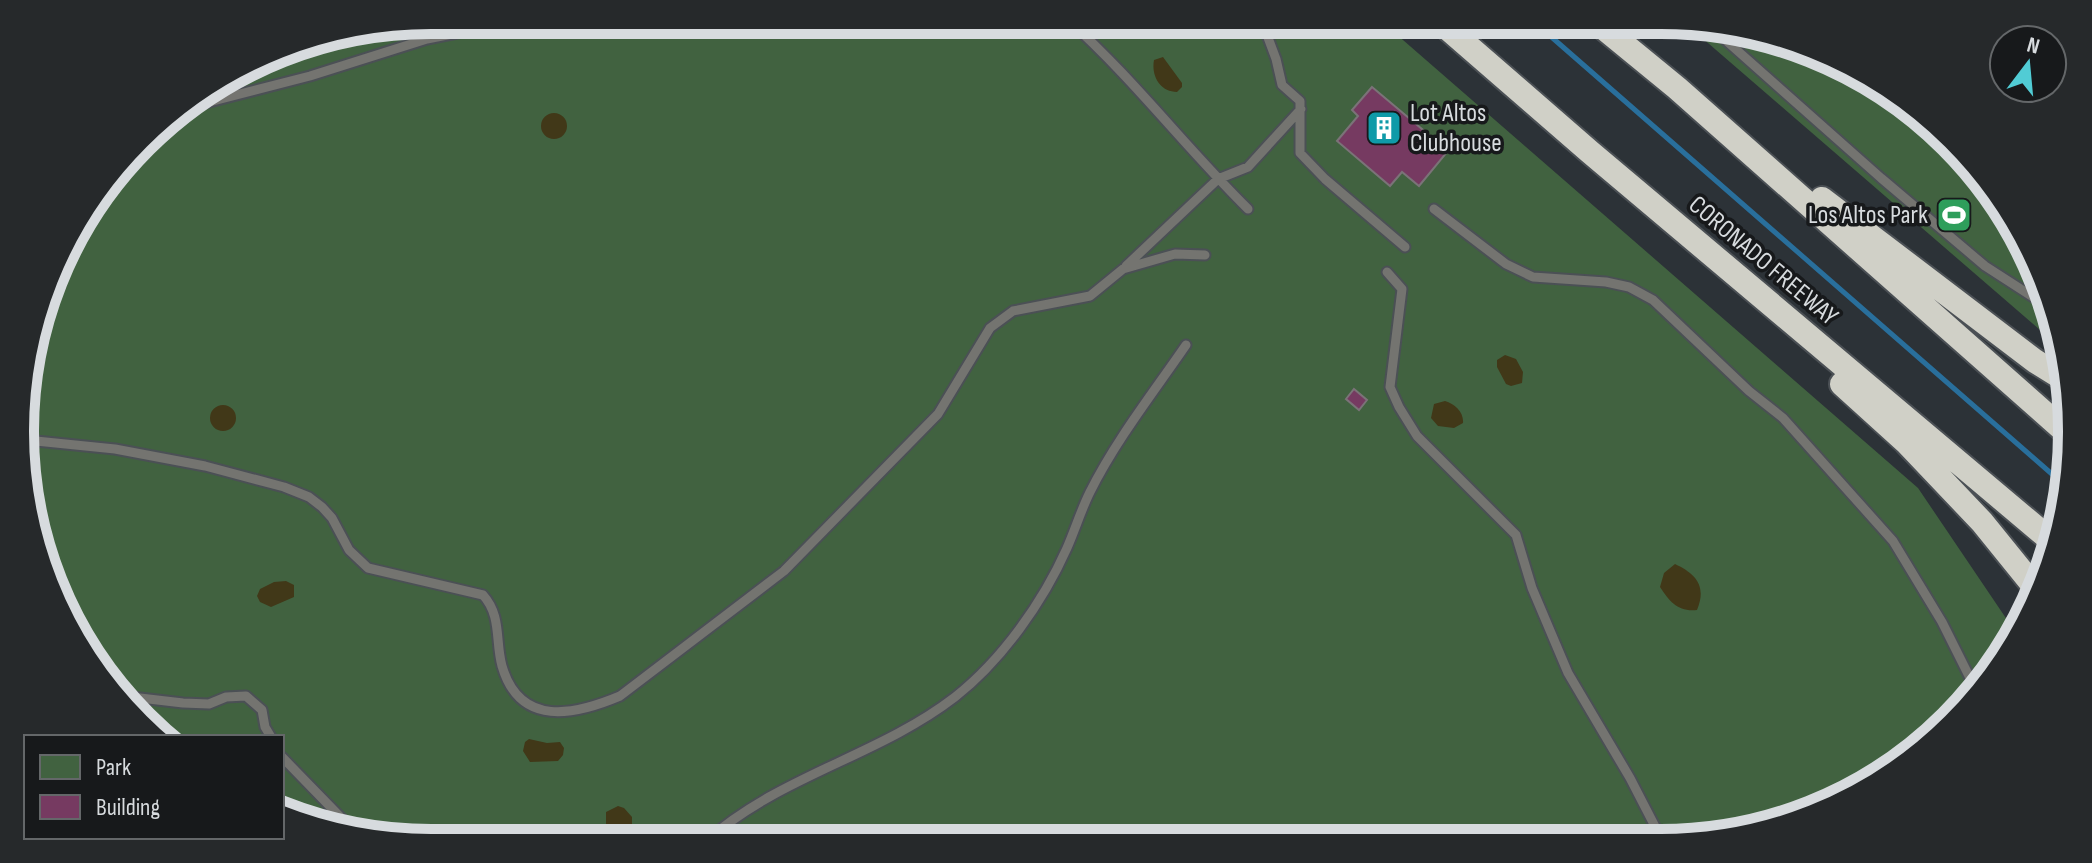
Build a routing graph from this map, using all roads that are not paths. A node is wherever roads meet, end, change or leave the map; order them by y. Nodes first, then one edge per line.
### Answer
1 (452, 34) edge
2 (1084, 34) edge
3 (1266, 34) edge
4 (1454, 34) edge
5 (1611, 34) edge
6 (1725, 39) edge
7 (1677, 88) junction
8 (210, 102) edge
9 (1301, 109) junction
10 (1590, 152) junction
11 (1218, 179) junction
12 (1248, 209) dead end
13 (1434, 209) dead end
14 (1405, 247) dead end
15 (1205, 255) dead end
16 (1123, 269) junction
17 (1387, 272) dead end
18 (2035, 298) edge
19 (1186, 345) dead end
20 (2054, 373) edge
21 (2058, 425) edge
22 (34, 441) edge
23 (2044, 534) edge
24 (2029, 580) edge
25 (1971, 679) edge
26 (136, 698) edge
27 (270, 735) edge
28 (284, 759) edge
29 (341, 818) edge
30 (720, 829) edge
31 (1656, 829) edge

1 - 8 lane
2 - 11 lane
3 - 9 lane
4 - 10 highway, CORONADO FREEWAY
5 - 7 highway
6 - 18 lane
7 - 20 highway
7 - 21 highway
9 - 11 lane
9 - 14 lane
10 - 23 highway, CORONADO FREEWAY
10 - 24 highway
11 - 12 lane
11 - 16 lane
13 - 25 lane
15 - 16 lane
16 - 22 lane
17 - 31 lane
19 - 30 lane
26 - 27 lane
28 - 29 lane

